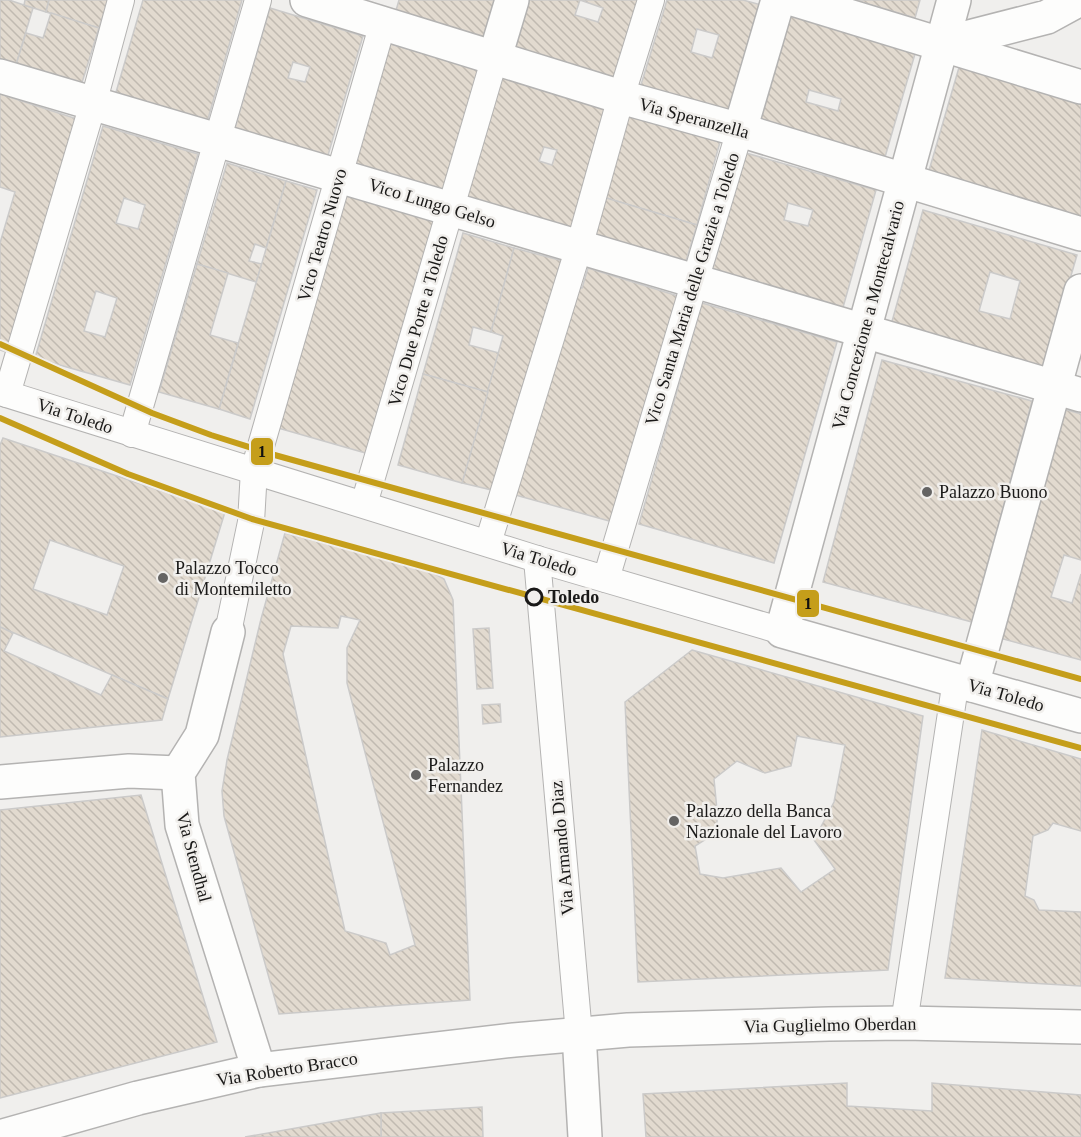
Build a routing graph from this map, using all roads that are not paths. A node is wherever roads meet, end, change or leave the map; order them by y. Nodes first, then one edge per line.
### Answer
1 (121, 0) edge
2 (258, 0) edge
3 (307, 0) edge
4 (512, 0) edge
5 (651, 0) edge
6 (778, 0) edge
7 (796, 0) edge
8 (954, 0) edge
9 (1078, 0) edge
10 (387, 12) edge
11 (942, 44) junction
12 (495, 57) junction
13 (0, 76) edge
14 (1081, 87) edge
15 (621, 98) junction
16 (93, 104) junction
17 (740, 130) junction
18 (217, 140) junction
19 (339, 176) junction
20 (906, 180) junction
21 (451, 209) junction
22 (1081, 234) edge
23 (579, 247) junction
24 (695, 281) junction
25 (1081, 291) edge
26 (864, 331) junction
27 (1068, 391) edge
28 (4, 393) edge
29 (132, 434) junction
30 (254, 470) junction
31 (364, 504) junction
32 (488, 543) junction
33 (537, 559) junction
34 (606, 579) junction
35 (782, 631) junction
36 (228, 632) joint
37 (964, 682) junction
38 (1081, 716) edge
39 (178, 773) junction
40 (0, 782) edge
41 (904, 1023) junction
42 (1081, 1027) edge
43 (579, 1034) junction
44 (259, 1070) junction
45 (0, 1137) edge
46 (585, 1137) edge

1 - 16 street
2 - 18 street
3 - 10 street, Via Speranzella
4 - 12 street, Vico Due Porte a Toledo
5 - 15 street
6 - 17 street, Vico Santa Maria delle Grazie a Toledo
7 - 11 street
8 - 11 street, Via Concezione a Montecalvario
9 - 11 street
10 - 12 street, Via Speranzella
10 - 19 street, Vico Teatro Nuovo
11 - 14 street
11 - 20 street, Via Concezione a Montecalvario
12 - 15 street, Via Speranzella
12 - 21 street, Vico Due Porte a Toledo
13 - 16 street, Vico Lungo Gelso
15 - 17 street, Via Speranzella
15 - 23 street
16 - 18 street, Vico Lungo Gelso
16 - 28 street
17 - 20 street, Via Speranzella
17 - 24 street, Vico Santa Maria delle Grazie a Toledo
18 - 19 street, Vico Lungo Gelso
18 - 29 street
19 - 21 street, Vico Lungo Gelso
19 - 30 street, Vico Teatro Nuovo
20 - 22 street, Via Speranzella
20 - 26 street, Via Concezione a Montecalvario
21 - 23 street, Vico Lungo Gelso
21 - 31 street, Vico Due Porte a Toledo
23 - 24 street, Vico Lungo Gelso
23 - 32 street
24 - 26 street, Vico Lungo Gelso
24 - 34 street, Vico Santa Maria delle Grazie a Toledo
25 - 27 street
26 - 27 street, Vico Lungo Gelso
26 - 35 street, Via Concezione a Montecalvario
27 - 37 street
28 - 29 street, Via Toledo
29 - 30 street, Via Toledo
30 - 31 street, Via Toledo
30 - 36 street
31 - 32 street, Via Toledo
32 - 33 street, Via Toledo
33 - 34 street, Via Toledo
33 - 43 street, Via Armando Diaz
34 - 35 street, Via Toledo
35 - 37 street, Via Toledo
36 - 39 street
37 - 38 street, Via Toledo
37 - 41 street
39 - 40 street
39 - 44 street, Via Stendhal
41 - 42 street, Via Guglielmo Oberdan
41 - 43 street, Via Guglielmo Oberdan
43 - 44 street, Via Roberto Bracco
43 - 46 street, Via Armando Diaz
44 - 45 street, Via Roberto Bracco

